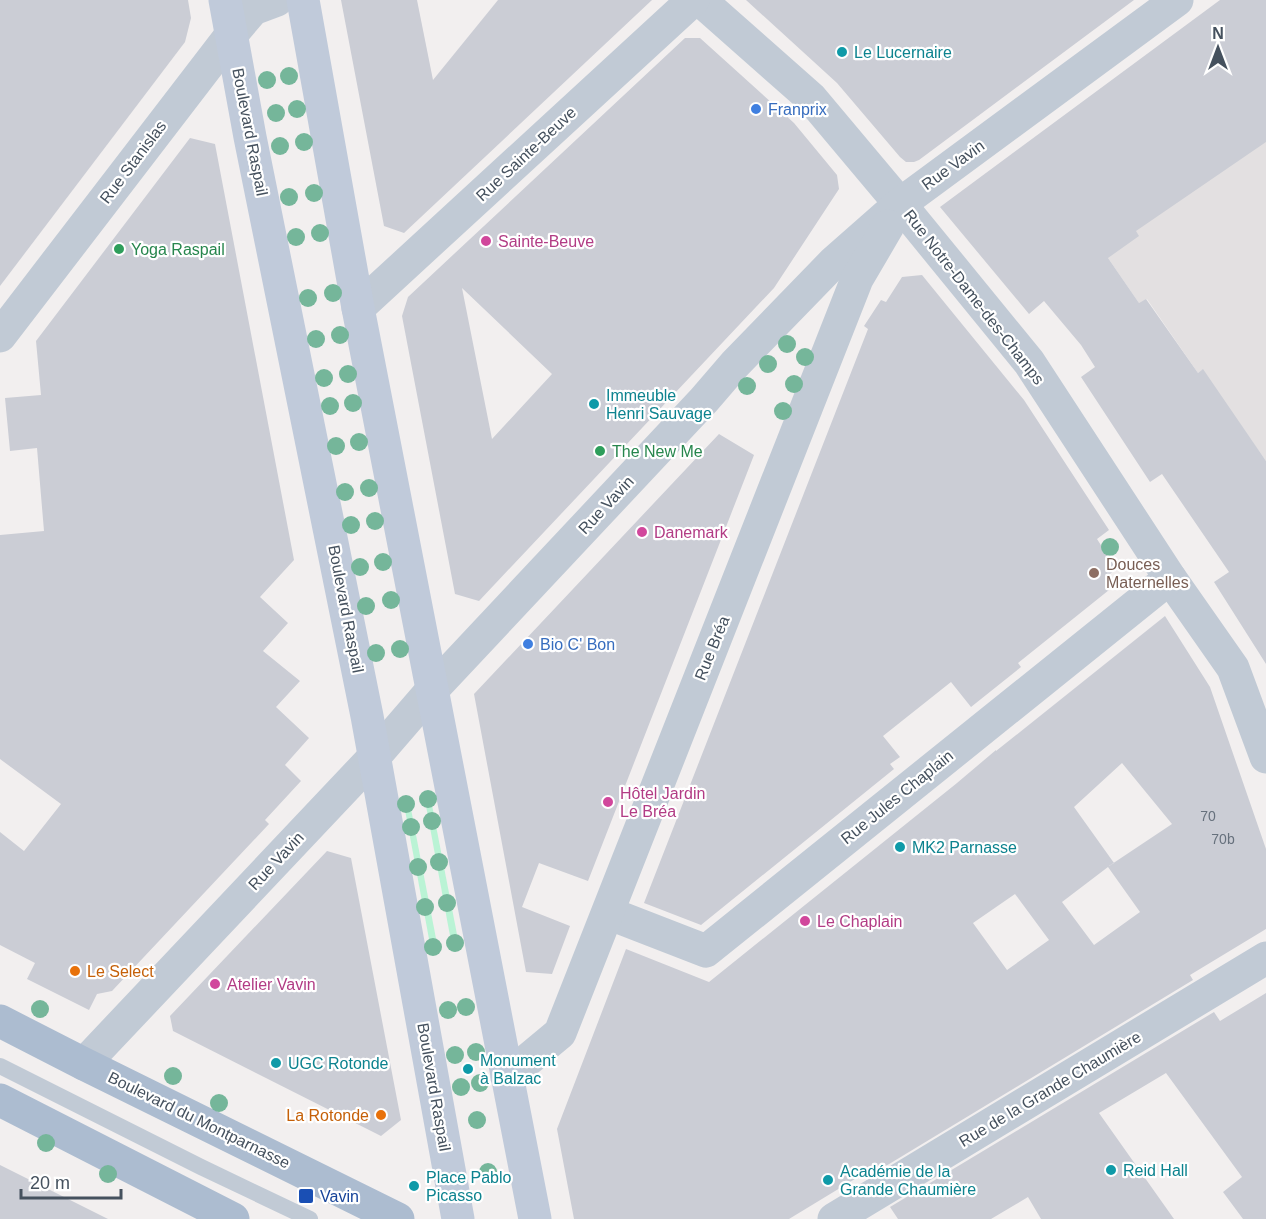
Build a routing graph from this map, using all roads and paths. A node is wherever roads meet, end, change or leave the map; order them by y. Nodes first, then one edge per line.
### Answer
1 (225, 0) edge
2 (277, 0) edge
3 (303, 0) edge
4 (693, 0) edge
5 (700, 0) edge
6 (1178, 0) edge
7 (231, 35) junction
8 (900, 204) junction
9 (358, 308) junction
10 (0, 336) edge
11 (1170, 578) junction
12 (432, 690) junction
13 (375, 756) junction
14 (1266, 757) edge
15 (608, 913) junction
16 (1266, 958) edge
17 (0, 1021) edge
18 (84, 1064) junction
19 (0, 1066) edge
20 (507, 1077) junction
21 (0, 1100) edge
22 (233, 1219) edge
23 (310, 1219) edge
24 (398, 1219) edge
25 (458, 1219) edge
26 (535, 1219) edge
27 (834, 1219) edge

1 - 7 main road, Boulevard Raspail
2 - 7 street, Rue Stanislas
3 - 9 main road
4 - 9 street, Rue Sainte-Beuve
5 - 8 street, Rue Notre-Dame-des-Champs
6 - 8 street, Rue Vavin
7 - 10 street, Rue Stanislas
7 - 13 main road, Boulevard Raspail
8 - 11 street, Rue Notre-Dame-des-Champs
8 - 12 street, Rue Vavin
8 - 15 street, Rue Bréa
9 - 12 main road
11 - 14 street, Rue Notre-Dame-des-Champs
11 - 15 street, Rue Jules Chaplain
12 - 13 street, Rue Vavin
12 - 20 main road
13 - 18 street, Rue Vavin
13 - 25 main road, Boulevard Raspail
15 - 20 street, Rue Bréa
16 - 27 street, Rue de la Grande Chaumière
17 - 18 main road, Boulevard du Montparnasse
18 - 24 main road, Boulevard du Montparnasse
19 - 23 lane
20 - 26 main road
21 - 22 main road

